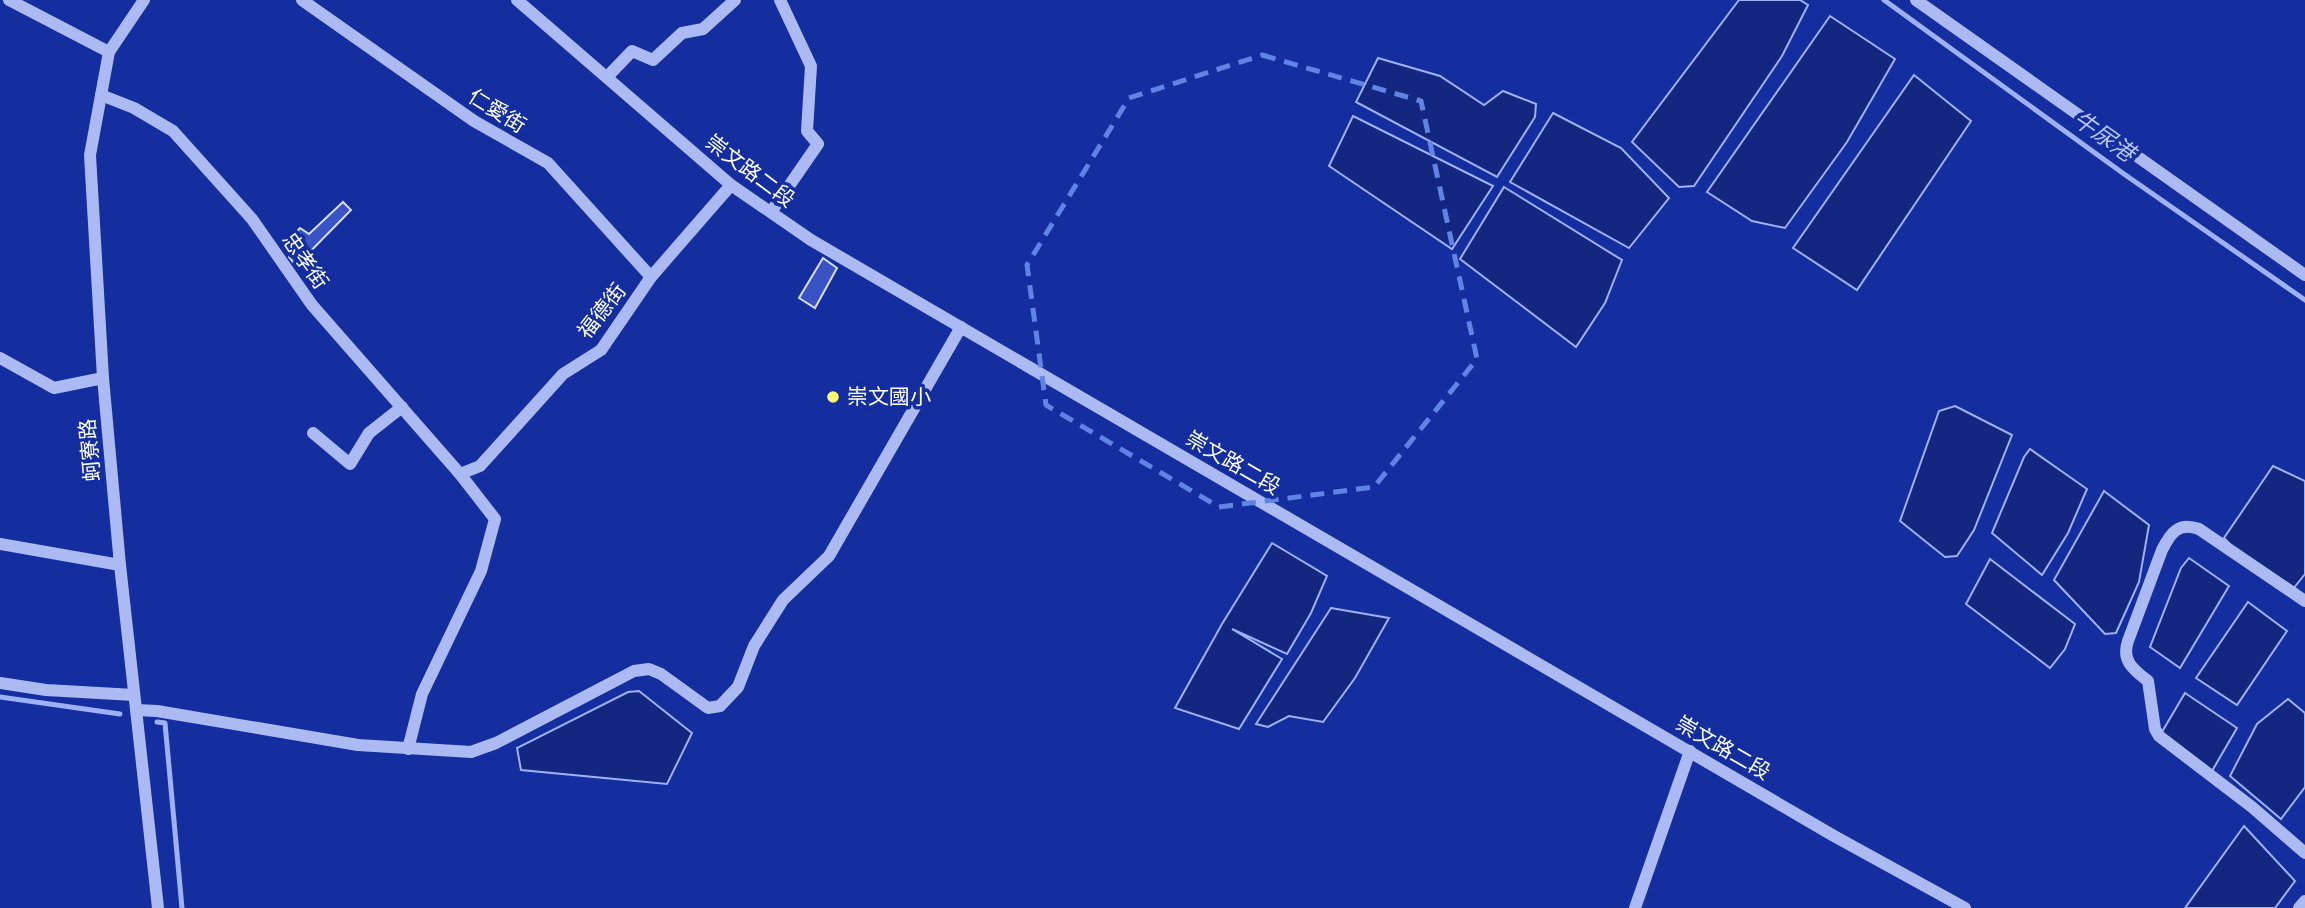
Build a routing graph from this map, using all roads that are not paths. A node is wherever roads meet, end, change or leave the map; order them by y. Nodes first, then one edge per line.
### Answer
1 (9, 0) edge
2 (144, 0) edge
3 (302, 0) edge
4 (517, 0) edge
5 (735, 0) edge
6 (778, 0) edge
7 (1916, 0) edge
8 (109, 52) junction
9 (607, 77) junction
10 (101, 95) junction
11 (731, 185) junction
12 (771, 212) junction
13 (2305, 275) edge
14 (651, 277) junction
15 (961, 327) junction
16 (0, 358) edge
17 (103, 378) junction
18 (402, 407) junction
19 (313, 433) dead end
20 (460, 474) junction
21 (0, 544) edge
22 (120, 565) junction
23 (2305, 601) edge
24 (0, 683) edge
25 (134, 695) junction
26 (136, 710) junction
27 (408, 749) junction
28 (1690, 751) junction
29 (2305, 853) edge
30 (2305, 901) edge
31 (158, 908) edge
32 (1634, 908) edge
33 (1965, 908) edge
34 (2299, 908) edge

1 - 8 street
2 - 8 street, 蚵寮路
3 - 14 street, 仁愛街
4 - 9 street, 崇文路二段
5 - 9 street
6 - 12 street
7 - 13 street
8 - 10 street, 蚵寮路
9 - 11 street, 崇文路二段
10 - 17 street, 蚵寮路
10 - 18 street, 忠孝街
11 - 12 street, 崇文路二段
11 - 14 street, 福德街
12 - 15 street, 崇文路二段
14 - 20 street, 福德街
15 - 27 street
15 - 28 street, 崇文路二段
16 - 17 street
17 - 22 street, 蚵寮路
18 - 19 street
18 - 20 street, 忠孝街
20 - 27 street, 忠孝街
21 - 22 street
22 - 25 street, 蚵寮路
23 - 29 street
24 - 25 street
25 - 26 street, 蚵寮路
26 - 27 street
26 - 31 street, 蚵寮路
28 - 32 street
28 - 33 street, 崇文路二段
30 - 34 street

